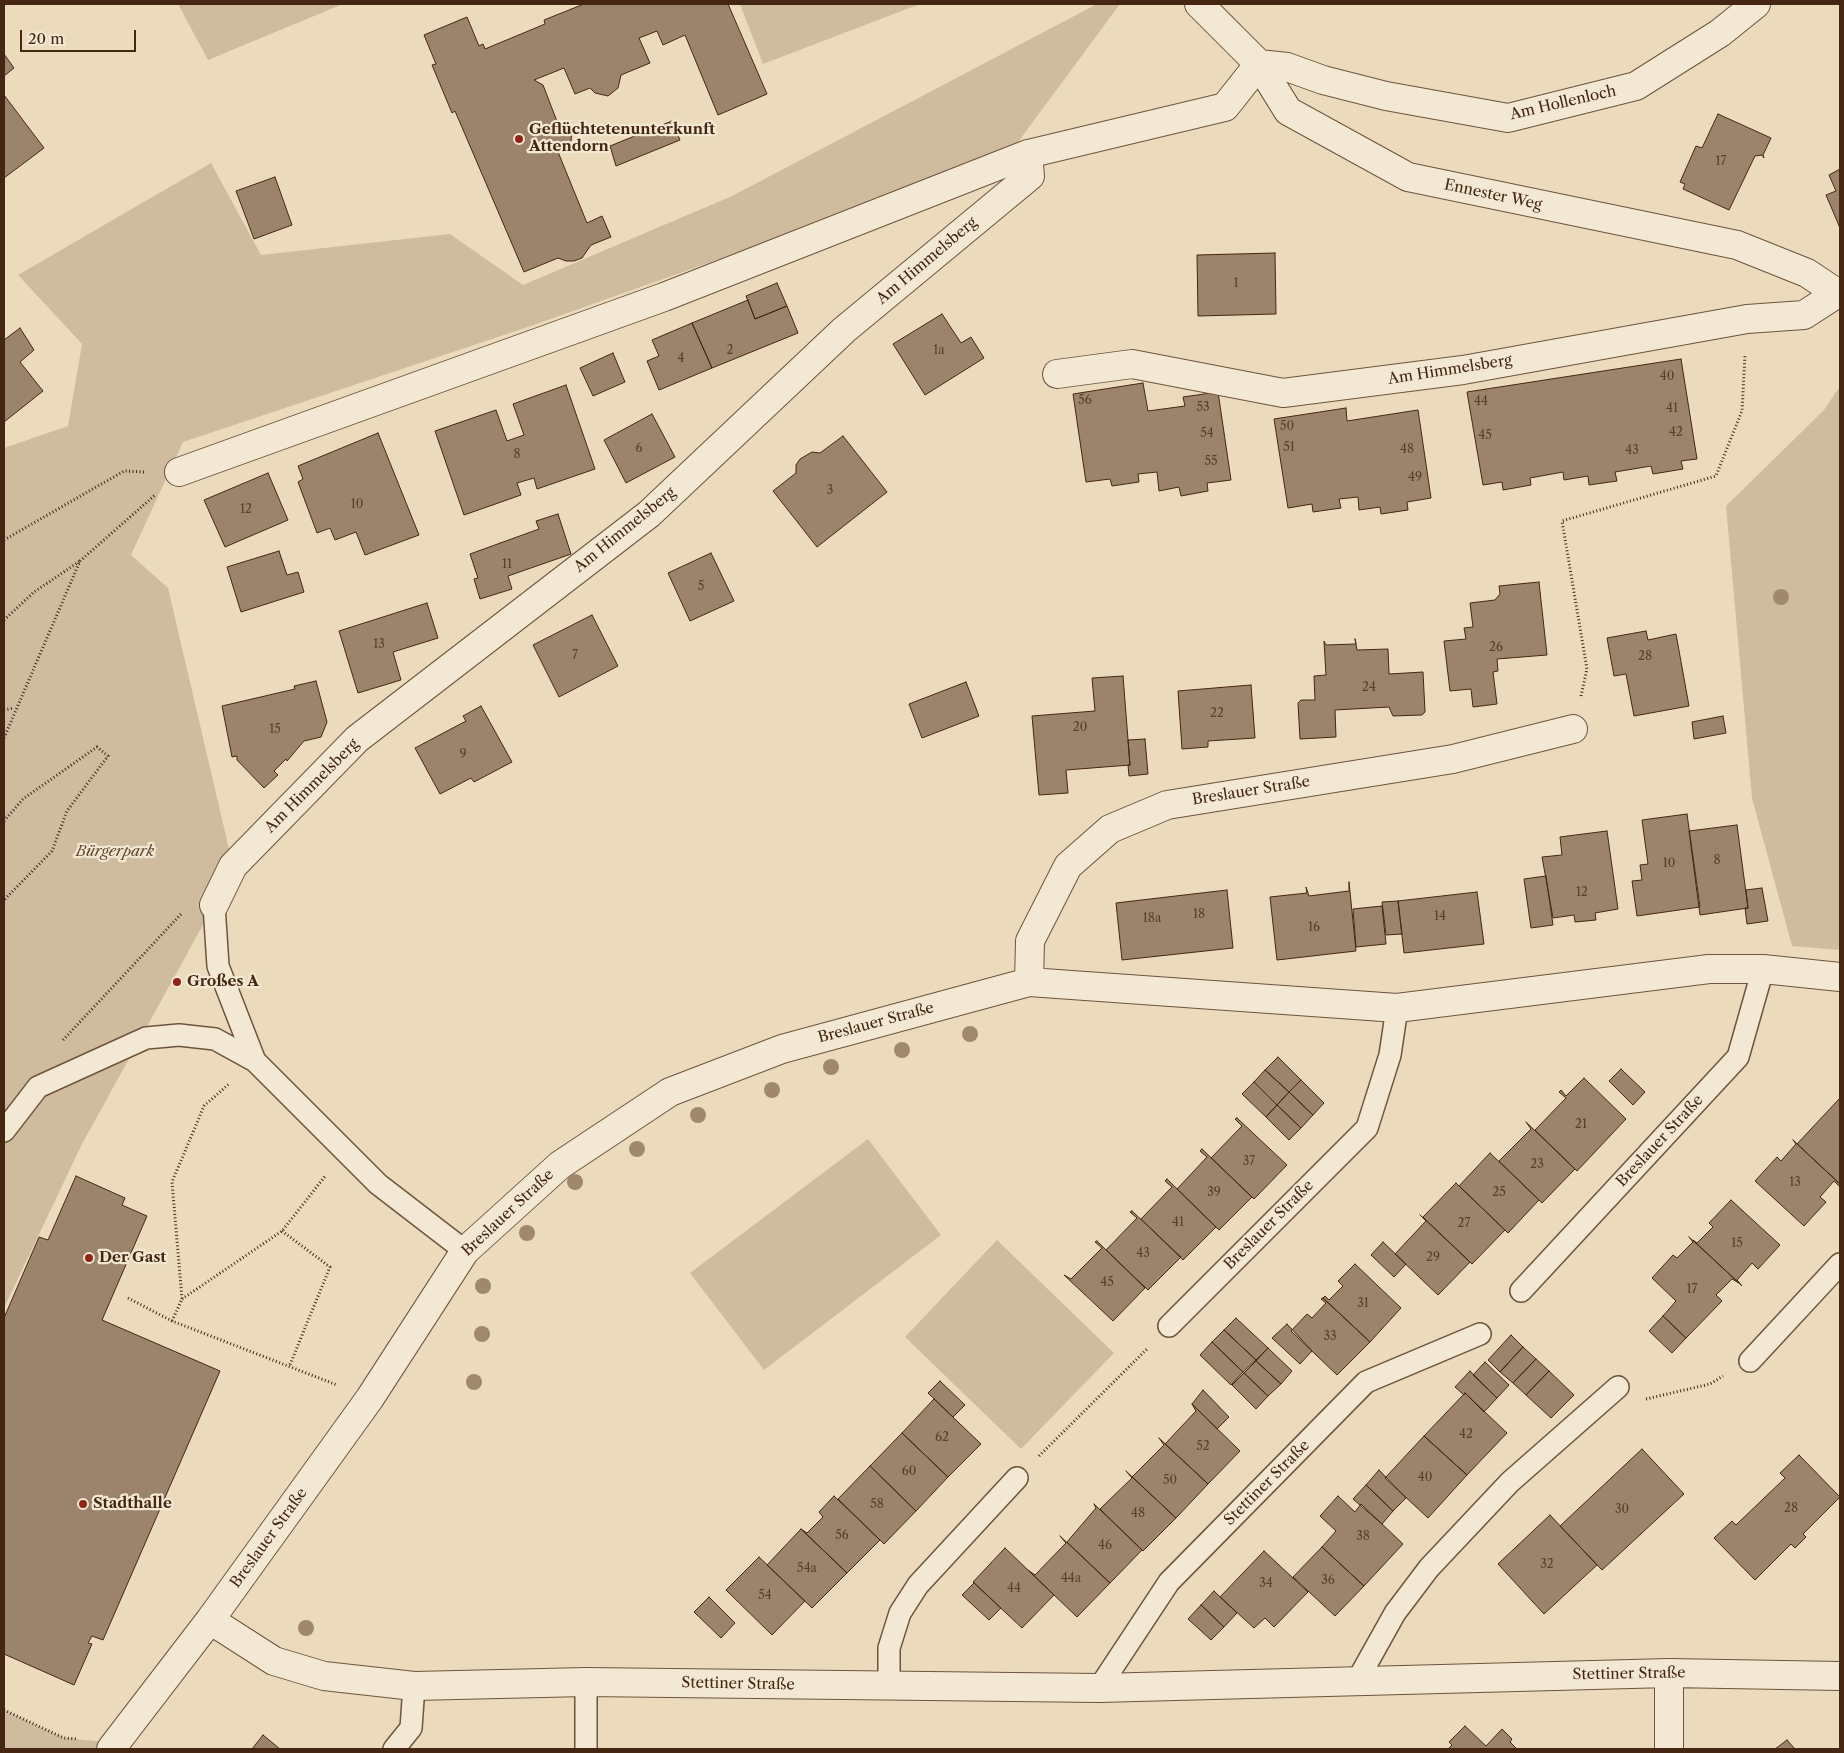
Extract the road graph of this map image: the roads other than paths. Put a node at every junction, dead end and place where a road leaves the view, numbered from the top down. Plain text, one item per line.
1 (1199, 4) edge
2 (1756, 4) edge
3 (1259, 64) junction
4 (1028, 154) junction
5 (1839, 294) edge
6 (1057, 374) dead end
7 (179, 472) road end
8 (1573, 729) road end
9 (214, 906) joint
10 (1763, 969) junction
11 (1840, 977) edge
12 (1029, 982) junction
13 (1397, 1008) junction
14 (255, 1061) junction
15 (4, 1131) edge
16 (465, 1251) junction
17 (1840, 1264) edge
18 (1521, 1291) dead end
19 (1169, 1326) road end
20 (1480, 1334) dead end
21 (1750, 1361) road end
22 (1618, 1387) road end
23 (1017, 1478) road end
24 (210, 1620) junction
25 (1668, 1673) junction
26 (1840, 1676) edge
27 (1357, 1681) junction
28 (586, 1682) junction
29 (889, 1685) junction
30 (414, 1686) junction
31 (1099, 1688) junction
32 (115, 1746) edge
33 (394, 1749) edge
34 (586, 1749) edge
35 (1669, 1749) edge

1 - 3 street, Ennester Weg
2 - 3 street, Am Hollenloch
3 - 4 street
3 - 5 street, Ennester Weg
4 - 7 street
4 - 9 street, Am Himmelsberg
5 - 6 street, Am Himmelsberg
8 - 12 street, Breslauer Straße
9 - 14 lane
10 - 11 street, Breslauer Straße
10 - 13 street, Breslauer Straße
10 - 18 lane, Breslauer Straße
12 - 13 street, Breslauer Straße
12 - 16 street, Breslauer Straße
13 - 19 lane, Breslauer Straße
14 - 15 lane
14 - 16 lane
16 - 24 street, Breslauer Straße
17 - 21 lane
20 - 31 lane, Stettiner Straße
22 - 27 lane
23 - 29 lane
24 - 30 street, Stettiner Straße
24 - 32 street, Breslauer Straße
25 - 26 street, Stettiner Straße
25 - 27 street, Stettiner Straße
25 - 35 street
27 - 31 street, Stettiner Straße
28 - 29 street, Stettiner Straße
28 - 30 street, Stettiner Straße
28 - 34 lane
29 - 31 street, Stettiner Straße
30 - 33 lane

